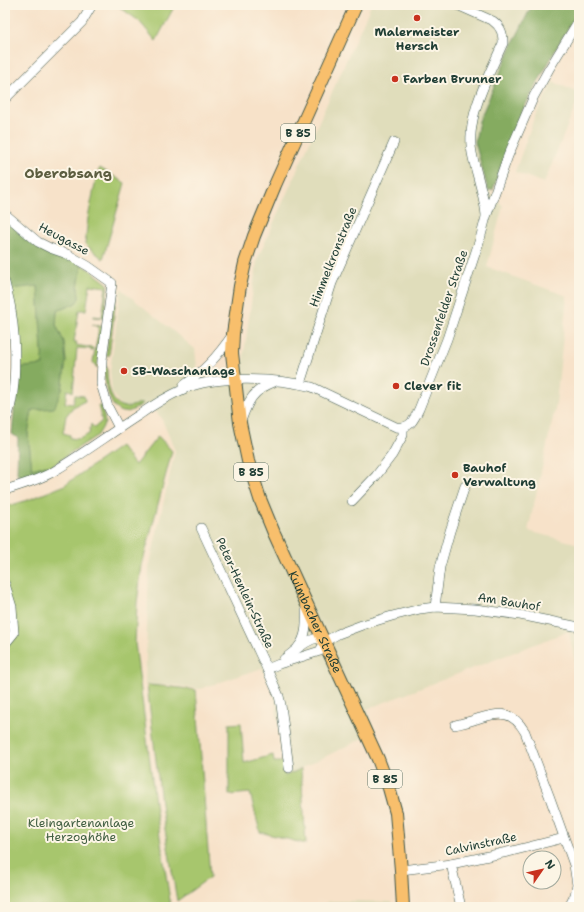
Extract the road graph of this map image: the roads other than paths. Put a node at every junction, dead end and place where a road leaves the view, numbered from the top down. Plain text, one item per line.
1 (92, 5) edge
2 (356, 5) edge
3 (457, 5) edge
4 (579, 20) edge
5 (5, 99) edge
6 (394, 142) dead end
7 (5, 214) edge
8 (486, 217) junction
9 (5, 283) edge
10 (233, 334) junction
11 (235, 380) junction
12 (277, 381) junction
13 (300, 384) junction
14 (172, 394) junction
15 (5, 422) edge
16 (240, 423) junction
17 (403, 427) junction
18 (119, 428) junction
19 (465, 486) dead end
20 (5, 490) edge
21 (352, 501) dead end
22 (201, 528) dead end
23 (5, 584) edge
24 (306, 604) junction
25 (435, 607) junction
26 (579, 627) edge
27 (324, 642) junction
28 (5, 644) edge
29 (297, 648) junction
30 (279, 664) junction
31 (267, 669) junction
32 (455, 725) dead end
33 (289, 768) dead end
34 (564, 838) junction
35 (451, 864) junction
36 (401, 870) junction
37 (403, 907) edge
38 (461, 907) edge
39 (569, 907) edge

1 - 5 street
2 - 10 main road, B 85
3 - 8 street, Drossenfelder Straße
4 - 8 street, Drossenfelder Straße
6 - 13 street, Himmelkronstraße
7 - 18 street, Heugasse
8 - 17 street, Drossenfelder Straße
9 - 15 street
10 - 11 main road, Kulmbacher Straße / B 85
10 - 14 street
11 - 12 street
11 - 14 street
11 - 16 main road, Kulmbacher Straße / B 85
12 - 13 street
12 - 16 street
13 - 17 street
14 - 18 street
16 - 24 main road, Kulmbacher Straße / B 85
17 - 21 street, Drossenfelder Straße
18 - 20 street
19 - 25 street
22 - 31 street, Peter-Henlein-Straße
23 - 28 street
24 - 27 main road, Kulmbacher Straße / B 85
24 - 29 street, Peter-Henlein-Straße
25 - 26 street, Am Bauhof
25 - 27 street, Am Bauhof
27 - 29 street, Peter-Henlein-Straße
27 - 30 street, Peter-Henlein-Straße
27 - 36 main road, Kulmbacher Straße / B 85
29 - 30 street, Peter-Henlein-Straße
30 - 31 street, Peter-Henlein-Straße
31 - 33 street, Peter-Henlein-Straße
32 - 34 street
34 - 35 street, Calvinstraße
34 - 39 street
35 - 36 street, Calvinstraße
35 - 38 street
36 - 37 main road, Kulmbacher Straße / B 85

